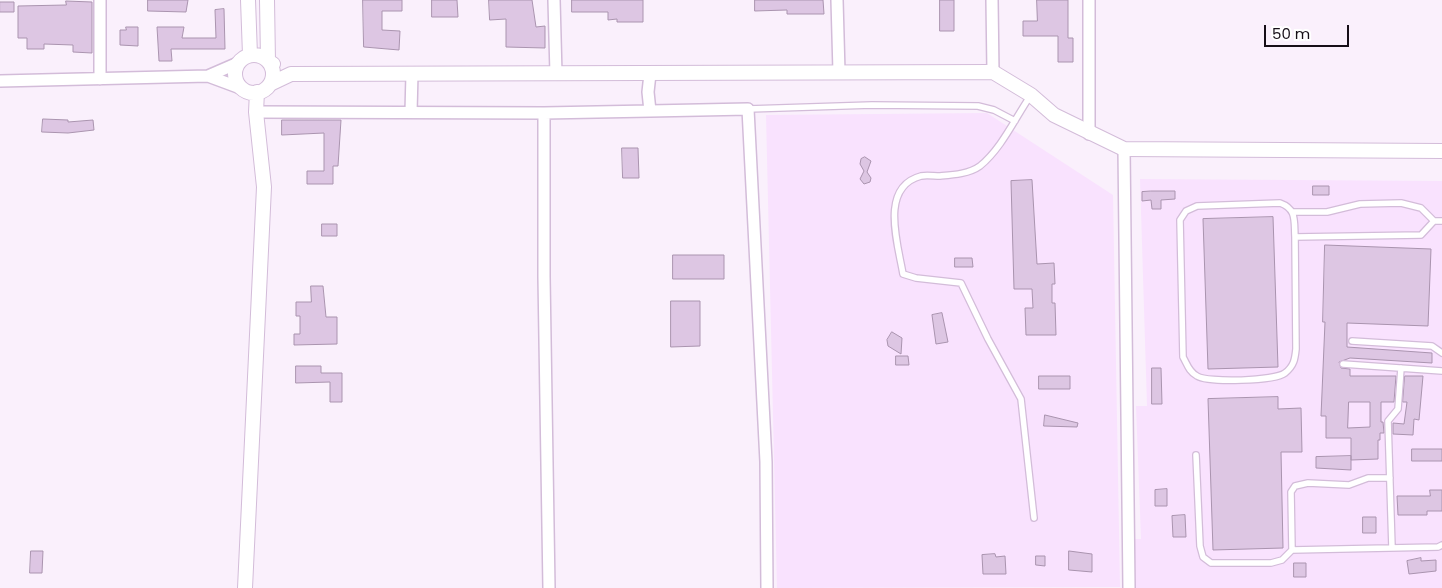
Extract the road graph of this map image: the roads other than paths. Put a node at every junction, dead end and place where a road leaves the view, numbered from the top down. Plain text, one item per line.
1 (100, 0) edge
2 (248, 0) edge
3 (267, 0) edge
4 (554, 0) edge
5 (837, 0) edge
6 (992, 0) edge
7 (1089, 0) edge
8 (250, 55) junction
9 (268, 61) junction
10 (238, 63) junction
11 (839, 72) junction
12 (993, 72) junction
13 (291, 74) junction
14 (412, 74) junction
15 (556, 74) junction
16 (650, 74) junction
17 (208, 76) junction
18 (100, 79) junction
19 (0, 81) edge
20 (270, 84) junction
21 (243, 89) junction
22 (257, 92) junction
23 (1028, 99) junction
24 (411, 108) junction
25 (650, 109) junction
26 (748, 109) junction
27 (256, 112) junction
28 (544, 113) junction
29 (1015, 121) junction
30 (1089, 134) junction
31 (1124, 149) junction
32 (1442, 150) edge
33 (1293, 212) junction
34 (1434, 221) junction
35 (1442, 221) edge
36 (1295, 237) junction
37 (1352, 341) dead end
38 (1442, 353) edge
39 (1343, 364) dead end
40 (1401, 368) junction
41 (1442, 371) edge
42 (1196, 455) dead end
43 (1390, 478) junction
44 (1034, 518) dead end
45 (1442, 545) edge
46 (1392, 548) junction
47 (1292, 550) junction
48 (245, 588) edge
49 (549, 588) edge
50 (767, 588) edge
51 (1129, 588) edge

1 - 18 street
2 - 8 street
3 - 9 street
4 - 15 street
5 - 11 street
6 - 12 street
7 - 30 street
8 - 9 street
8 - 10 street
9 - 13 street
9 - 20 street
10 - 17 street
10 - 21 street
11 - 12 street
11 - 16 street
12 - 23 street
13 - 14 street
13 - 20 street
14 - 15 street
14 - 24 street
15 - 16 street
16 - 25 street
17 - 18 street
17 - 21 street
18 - 19 street
20 - 22 street
21 - 22 street
22 - 27 street
23 - 29 lane
23 - 30 street
24 - 27 street
24 - 28 street
25 - 26 street
25 - 28 street
26 - 29 lane
26 - 50 street
27 - 48 street
28 - 49 street
29 - 44 lane
30 - 31 street
31 - 32 street
31 - 51 street
33 - 34 lane
33 - 36 lane
33 - 36 lane
34 - 35 lane
34 - 36 lane
37 - 38 lane
39 - 40 lane
40 - 41 lane
40 - 43 lane
42 - 47 lane
43 - 46 lane
43 - 47 lane
45 - 46 lane
46 - 47 lane

